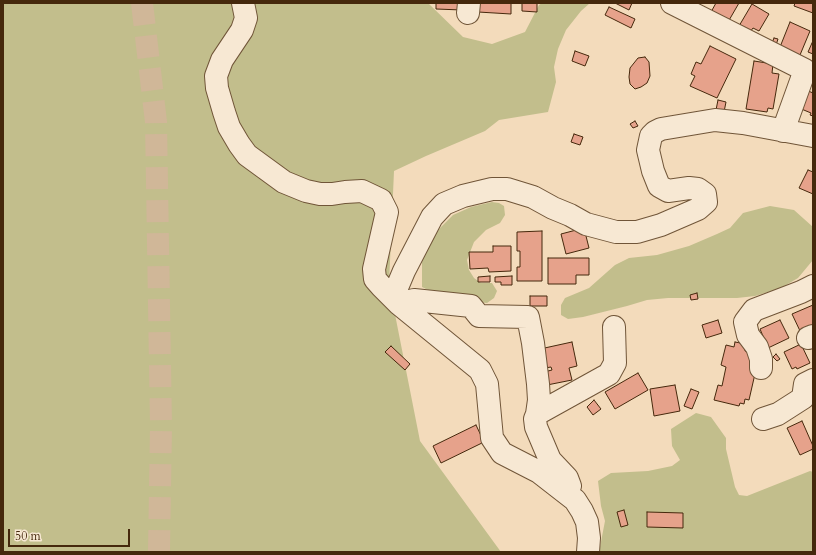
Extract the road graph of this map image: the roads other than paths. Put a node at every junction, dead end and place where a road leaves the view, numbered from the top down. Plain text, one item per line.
1 (243, 3) edge
2 (672, 3) edge
3 (783, 131) junction
4 (813, 136) edge
5 (813, 286) edge
6 (396, 301) junction
7 (614, 327) dead end
8 (761, 368) dead end
9 (813, 380) edge
10 (537, 414) junction
11 (763, 419) dead end
12 (575, 500) junction
13 (588, 552) edge

1 - 6 street
2 - 3 street
3 - 4 street
3 - 6 street
5 - 8 street
6 - 10 street
6 - 12 street
7 - 10 street
9 - 11 street
10 - 12 street
12 - 13 street

